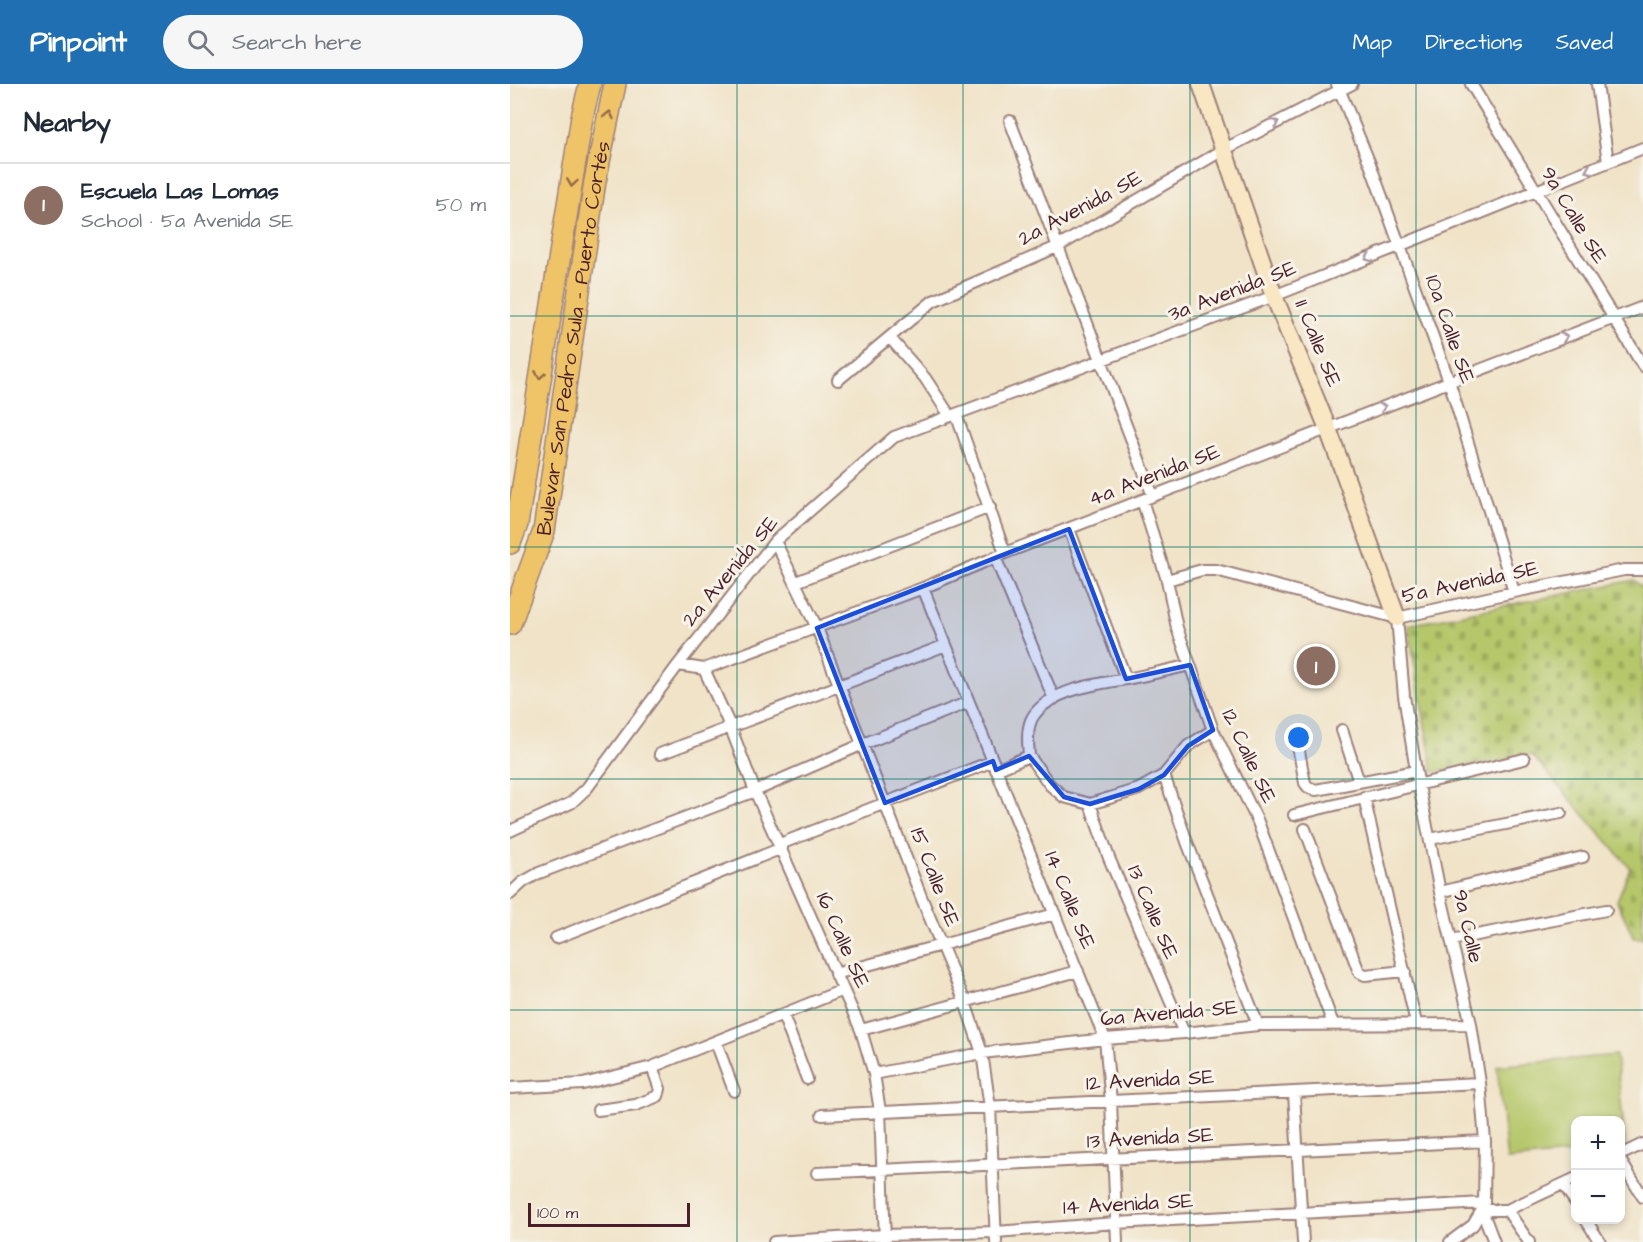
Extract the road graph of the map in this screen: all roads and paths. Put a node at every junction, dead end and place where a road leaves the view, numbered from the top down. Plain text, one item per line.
1 (590, 84) edge
2 (615, 84) edge
3 (1201, 84) edge
4 (1352, 84) edge
5 (1471, 84) edge
6 (1597, 84) edge
7 (1338, 87) edge
8 (1010, 121) dead end
9 (1643, 148) edge
10 (1223, 150) junction
11 (1608, 162) junction
12 (1537, 190) junction
13 (1059, 246) junction
14 (1400, 246) junction
15 (1274, 296) junction
16 (1643, 307) edge
17 (1613, 317) junction
18 (890, 338) junction
19 (1101, 361) junction
20 (1643, 366) edge
21 (838, 380) dead end
22 (1449, 381) junction
23 (953, 415) junction
24 (1328, 429) junction
25 (843, 480) joint
26 (1148, 498) junction
27 (990, 507) junction
28 (1069, 529) junction
29 (775, 541) junction
30 (510, 543) edge
31 (1000, 555) junction
32 (1643, 570) edge
33 (1167, 580) junction
34 (796, 582) junction
35 (923, 588) junction
36 (1514, 592) junction
37 (1397, 618) junction
38 (510, 624) edge
39 (817, 628) junction
40 (946, 645) junction
41 (678, 665) junction
42 (1190, 665) junction
43 (704, 669) junction
44 (1126, 679) junction
45 (840, 687) junction
46 (1054, 699) junction
47 (969, 702) junction
48 (729, 726) junction
49 (1213, 730) junction
50 (1342, 730) dead end
51 (1296, 736) dead end
52 (862, 744) junction
53 (660, 754) dead end
54 (1029, 756) junction
55 (1524, 759) dead end
56 (995, 766) junction
57 (1416, 771) junction
58 (1164, 776) junction
59 (1359, 782) junction
60 (1420, 785) junction
61 (755, 790) junction
62 (1364, 797) junction
63 (885, 803) junction
64 (1090, 804) junction
65 (1561, 813) dead end
66 (1294, 814) dead end
67 (1305, 829) dead end
68 (510, 831) edge
69 (1430, 839) junction
70 (781, 846) junction
71 (1583, 857) dead end
72 (1440, 892) junction
73 (510, 894) edge
74 (1606, 910) dead end
75 (1055, 914) junction
76 (556, 938) dead end
77 (1451, 940) junction
78 (941, 946) junction
79 (1078, 971) junction
80 (1405, 971) junction
81 (835, 974) junction
82 (843, 990) junction
83 (965, 1002) junction
84 (783, 1015) junction
85 (1416, 1023) junction
86 (1333, 1024) junction
87 (1471, 1024) junction
88 (1258, 1025) junction
89 (861, 1030) junction
90 (1184, 1034) junction
91 (1105, 1039) junction
92 (716, 1042) junction
93 (982, 1053) junction
94 (652, 1067) junction
95 (874, 1074) junction
96 (807, 1078) dead end
97 (1480, 1083) junction
98 (510, 1088) edge
99 (734, 1091) dead end
100 (1294, 1093) junction
101 (1111, 1102) junction
102 (990, 1107) junction
103 (598, 1110) dead end
104 (880, 1111) junction
105 (822, 1115) dead end
106 (1485, 1141) junction
107 (1643, 1143) edge
108 (1298, 1150) junction
109 (1625, 1152) edge
110 (1113, 1160) junction
111 (992, 1166) junction
112 (1625, 1168) edge
113 (882, 1171) junction
114 (817, 1173) dead end
115 (1571, 1180) edge
116 (1563, 1184) junction
117 (1571, 1197) edge
118 (1643, 1197) edge
119 (1483, 1207) junction
120 (1507, 1210) junction
121 (1302, 1214) junction
122 (1116, 1223) junction
123 (1589, 1224) edge
124 (996, 1237) edge
125 (885, 1239) edge
126 (774, 1242) edge
127 (1117, 1242) edge
128 (1303, 1242) edge
129 (1450, 1242) edge
130 (1494, 1242) edge
131 (1529, 1242) edge
132 (1600, 1242) edge

1 -> 30 highway, Bulevar San Pedro Sula - Puerto Cortés
38 -> 2 highway, Bulevar San Pedro Sula - Puerto Cortés
3 - 10 street, 11 Calle SE
4 - 7 street, 2a Avenida SE
5 - 12 street, 9a Calle SE
6 - 11 street
10 -> 7 street, 2a Avenida SE
7 - 14 street, 10a Calle SE
8 - 13 street, 12 Calle SE
9 - 11 street, 3a Avenida SE
10 - 13 street, 2a Avenida SE
10 - 15 street, 11 Calle SE
11 -> 12 street, 3a Avenida SE
12 - 14 street, 3a Avenida SE
12 - 17 street, 9a Calle SE
13 - 18 street, 2a Avenida SE
13 - 19 street, 12 Calle SE
14 -> 15 street, 3a Avenida SE
14 - 22 street, 10a Calle SE
15 - 19 street, 3a Avenida SE
15 - 24 street, 11 Calle SE
16 - 17 street, 4a Avenida SE
17 - 20 street, 9a Calle SE
22 -> 17 street, 4a Avenida SE
18 - 21 street, 2a Avenida SE
18 - 23 street
19 - 23 street, 3a Avenida SE
19 - 26 street, 12 Calle SE
24 -> 22 street, 4a Avenida SE
22 - 36 street, 10a Calle SE
23 - 25 street, 3a Avenida SE
23 - 27 street
24 - 26 street, 4a Avenida SE
24 - 37 street, 11 Calle SE
25 - 29 street, 2a Avenida SE
26 - 28 street, 4a Avenida SE
26 - 33 street, 12 Calle SE
27 - 31 street
27 - 34 street
28 - 31 street, 4a Avenida SE
28 - 44 street
29 - 34 street, 15 Calle SE
29 - 41 street, 2a Avenida SE
31 - 35 street, 4a Avenida SE
31 - 46 street
32 - 36 street, 5a Avenida SE
33 - 37 street, 5a Avenida SE
33 - 42 street, 12 Calle SE
34 - 39 street, 15 Calle SE
35 - 39 street, 4a Avenida SE
35 - 40 street, 14 Calle SE
36 - 37 street, 5a Avenida SE
37 - 57 street, 9a Calle
39 - 43 street, 4a Avenida SE
39 - 45 street, 15 Calle SE
40 - 45 street
40 - 47 street, 14 Calle SE
41 - 43 street, 4a Avenida SE
41 - 68 street, 2a Avenida SE
42 - 44 street
42 - 49 street, 12 Calle SE
43 - 48 street, 16 Calle SE
44 - 46 street
45 - 48 street
45 - 52 street, 15 Calle SE
46 - 54 street
47 - 52 street
47 - 56 street, 14 Calle SE
48 - 53 street
48 - 61 street, 16 Calle SE
49 - 58 street
49 - 86 street, 12 Calle SE
50 - 59 street
51 - 59 street
52 - 61 street
52 - 63 street, 15 Calle SE
54 - 56 street
54 - 64 street
55 - 60 street
56 - 63 street
56 - 75 street, 14 Calle SE
57 - 59 street
57 - 60 street, 9a Calle
58 - 64 street
58 - 88 street
60 - 62 street
60 - 69 street, 9a Calle
61 - 70 street, 16 Calle SE
61 - 73 street
62 - 66 street
62 - 80 street
63 - 70 street
63 - 78 street, 15 Calle SE
64 - 90 street, 13 Calle SE
65 - 69 street
67 - 80 street
69 - 72 street, 9a Calle
70 - 76 street
70 - 81 street, 16 Calle SE
71 - 72 street
72 - 77 street, 9a Calle
74 - 77 street
75 - 78 street
75 - 79 street, 14 Calle SE
77 - 87 street, 9a Calle
78 - 81 street
78 - 83 street, 15 Calle SE
79 - 83 street
79 - 91 street, 14 Calle SE
80 - 85 street
81 - 82 street, 16 Calle SE
82 - 84 street
82 - 89 street, 16 Calle SE
83 - 89 street
83 - 93 street, 15 Calle SE
84 - 92 street
84 - 96 street
85 - 86 street, 6a Avenida SE
85 - 87 street, 6a Avenida SE
86 - 88 street, 6a Avenida SE
87 - 97 street, 9a Calle
88 - 90 street, 6a Avenida SE
89 - 95 street, 16 Calle SE
90 - 91 street, 6a Avenida SE
91 - 93 street, 6a Avenida SE
91 - 101 street, 14 Calle SE
92 - 94 street
92 - 99 street
93 - 95 street, 6a Avenida SE
93 - 102 street, 15 Calle SE
94 - 98 street
94 - 103 street
95 - 104 street, 16 Calle SE
97 - 100 street, 12 Avenida SE
97 - 106 street, 9a Calle
100 - 101 street, 12 Avenida SE
100 - 108 street
101 - 102 street, 12 Avenida SE
101 - 110 street, 14 Calle SE
102 - 104 street, 12 Avenida SE
102 - 111 street, 15 Calle SE
104 - 105 street, 12 Avenida SE
104 - 113 street, 16 Calle SE
106 - 108 street, 13 Avenida SE
106 - 119 street, 9a Calle
107 - 109 street
108 - 110 street, 13 Avenida SE
108 - 121 street
110 - 111 street, 13 Avenida SE
110 - 122 street, 14 Calle SE
111 - 113 street, 13 Avenida SE
111 - 124 street, 15 Calle SE
112 - 118 street
113 - 114 street, 13 Avenida SE
113 - 125 street, 16 Calle SE
115 - 116 street
116 - 117 street
116 - 120 street
119 - 120 street, 14 Avenida SE
119 - 121 street, 14 Avenida SE
119 - 129 street
119 - 130 street, 9a Calle
120 - 131 street
121 - 122 street, 14 Avenida SE
121 - 128 street
122 - 124 street, 14 Avenida SE
122 - 127 street, 14 Calle SE
123 - 132 street
124 - 125 street, 14 Avenida SE
125 - 126 street, 14 Avenida SE

